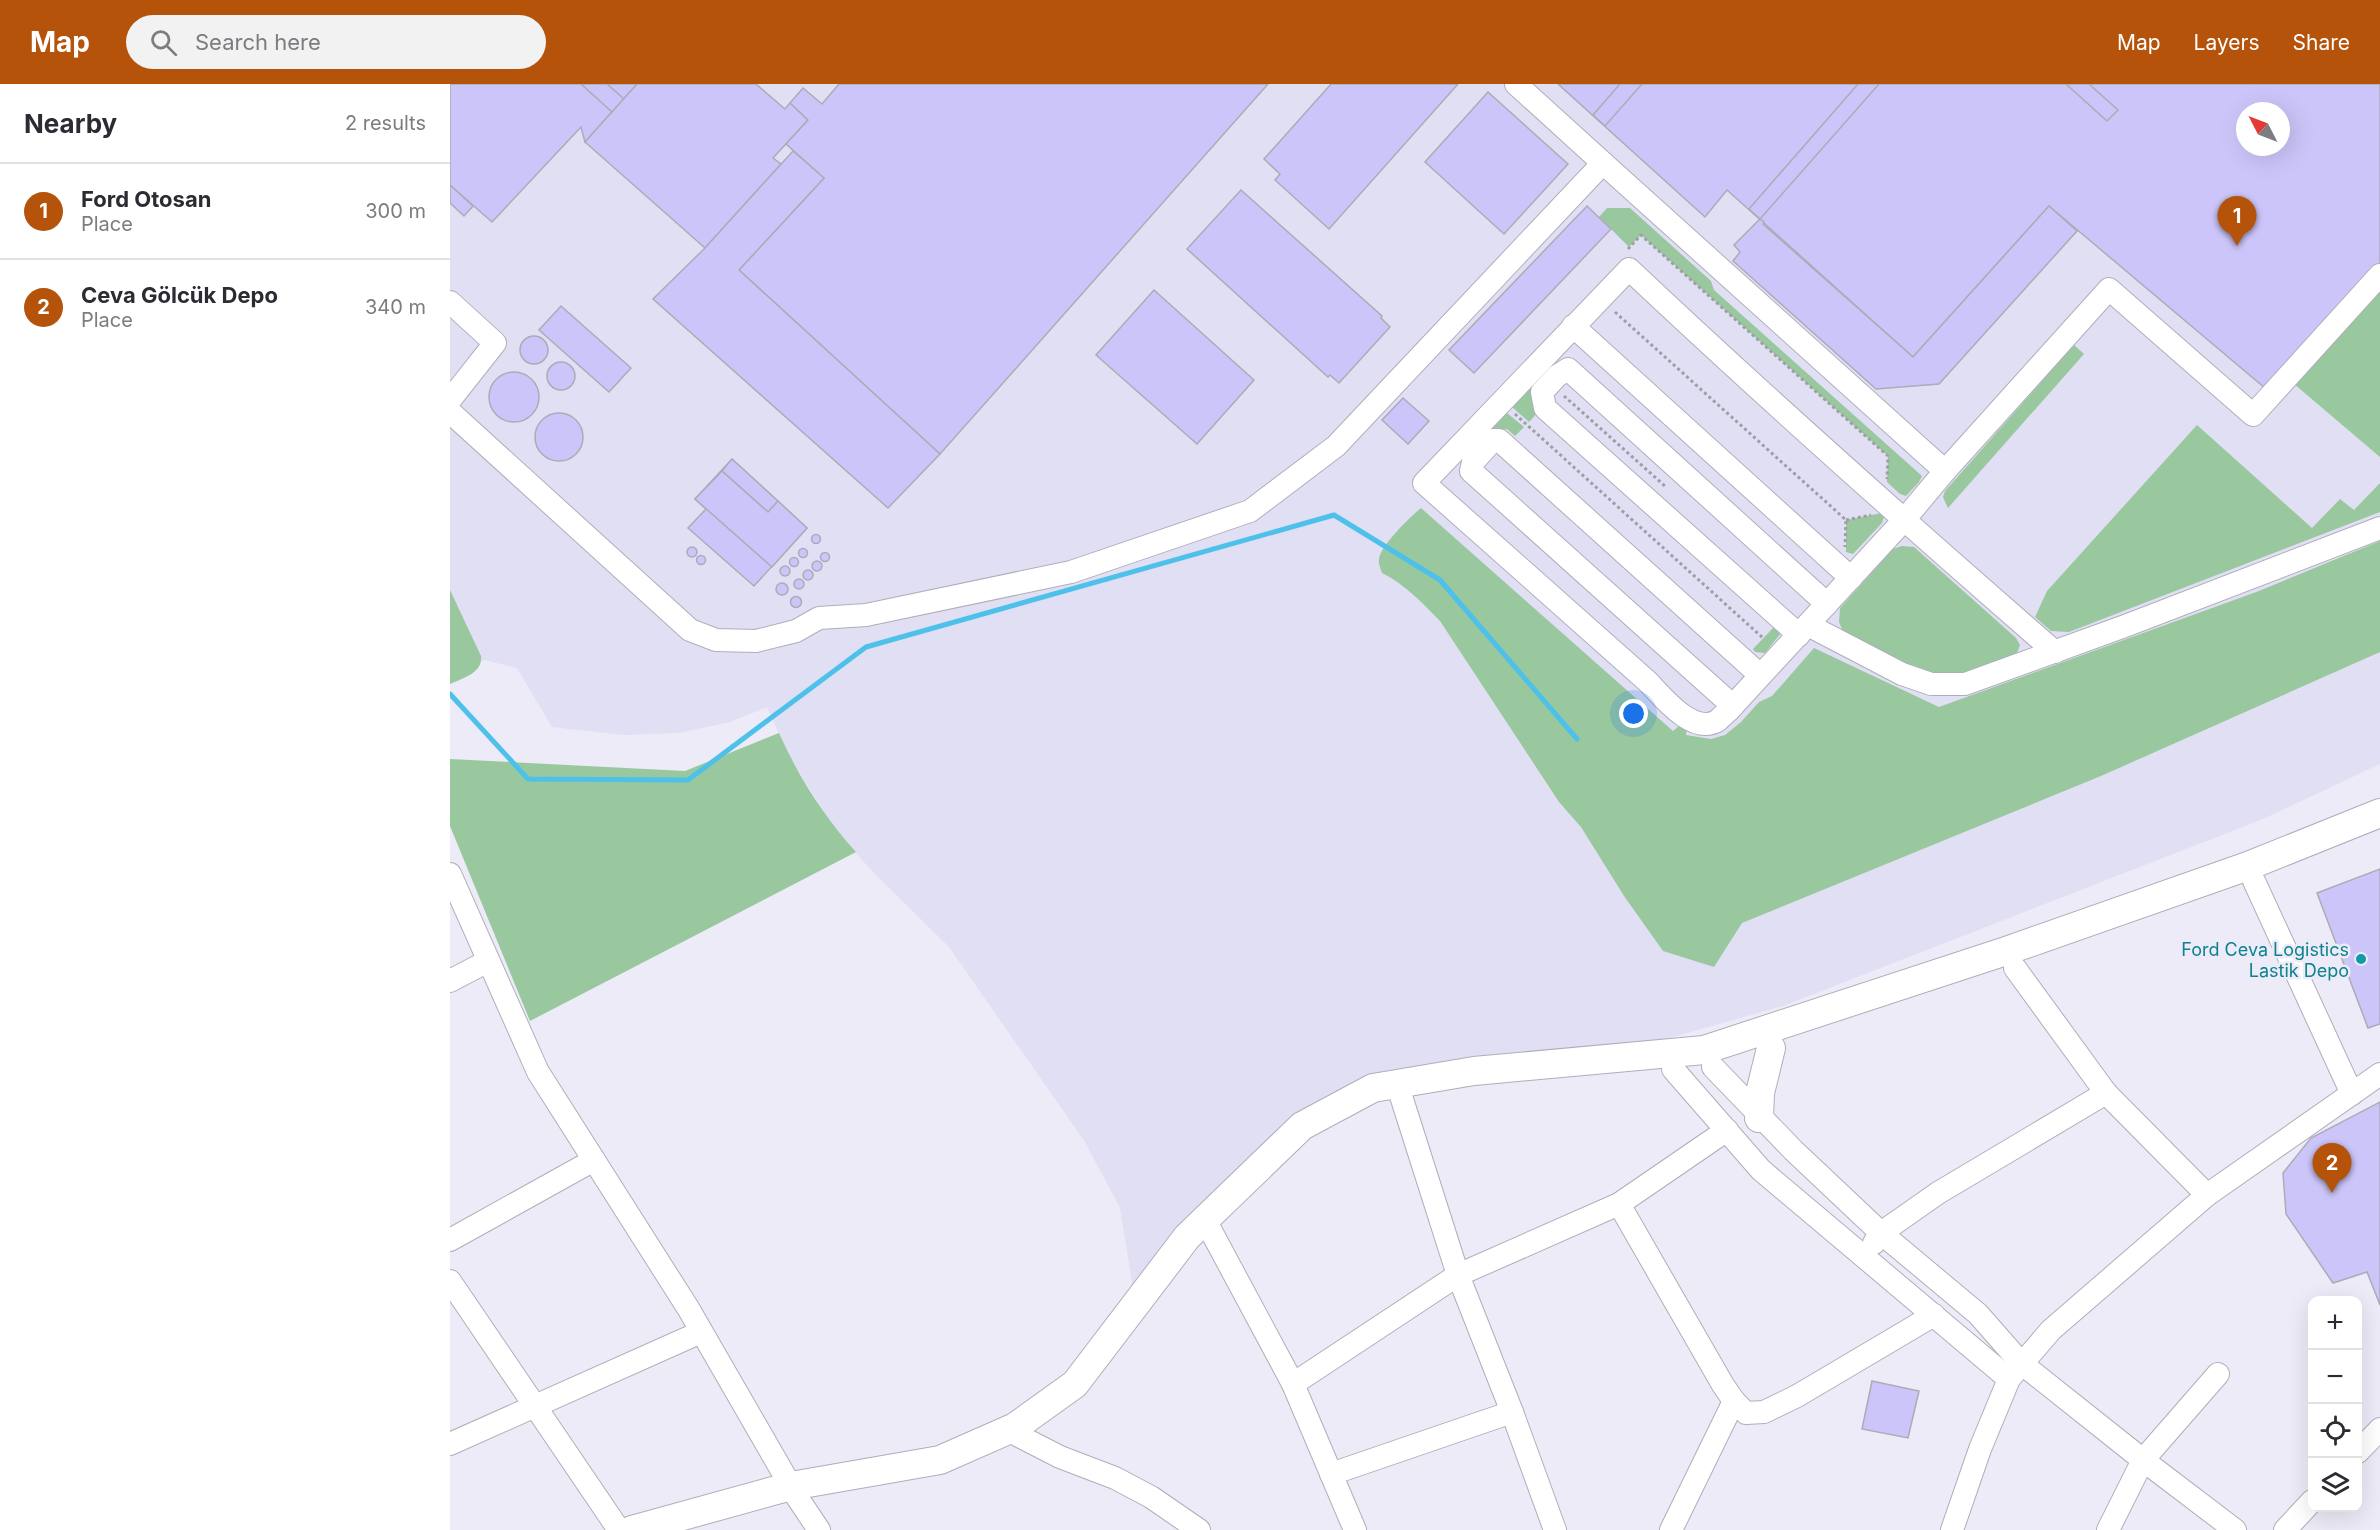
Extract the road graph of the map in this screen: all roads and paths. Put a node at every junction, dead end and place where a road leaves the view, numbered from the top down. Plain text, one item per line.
1 (1516, 84) edge
2 (1604, 163) junction
3 (2380, 275) edge
4 (1600, 298) junction
5 (450, 302) edge
6 (1574, 326) junction
7 (450, 400) edge
8 (1509, 409) dead end
9 (450, 412) edge
10 (1478, 441) junction
11 (1452, 453) junction
12 (1471, 471) junction
13 (1945, 471) junction
14 (1876, 514) dead end
15 (1846, 520) junction
16 (1904, 520) junction
17 (2380, 528) edge
18 (1843, 551) dead end
19 (1851, 578) junction
20 (1827, 604) junction
21 (1804, 630) junction
22 (1763, 638) dead end
23 (2055, 651) junction
24 (1760, 675) junction
25 (1733, 706) junction
26 (2380, 813) edge
27 (2380, 832) edge
28 (450, 874) edge
29 (2254, 881) junction
30 (488, 961) junction
31 (2015, 968) junction
32 (450, 981) edge
33 (1771, 1048) junction
34 (1713, 1067) junction
35 (1673, 1069) junction
36 (2380, 1074) edge
37 (2106, 1093) junction
38 (2352, 1094) junction
39 (1401, 1096) junction
40 (1759, 1118) junction
41 (1727, 1130) junction
42 (594, 1160) junction
43 (2207, 1195) junction
44 (1619, 1204) junction
45 (1211, 1231) junction
46 (1881, 1233) junction
47 (450, 1240) edge
48 (1864, 1256) junction
49 (1458, 1275) junction
50 (450, 1281) edge
51 (1934, 1315) junction
52 (701, 1332) junction
53 (2015, 1371) junction
54 (2218, 1374) dead end
55 (1293, 1384) junction
56 (1734, 1401) junction
57 (536, 1406) junction
58 (1512, 1412) junction
59 (2380, 1429) edge
60 (1019, 1436) junction
61 (450, 1444) edge
62 (2362, 1448) edge
63 (2143, 1460) junction
64 (1331, 1474) junction
65 (794, 1492) junction
66 (2308, 1506) edge
67 (619, 1530) edge
68 (632, 1530) edge
69 (684, 1530) edge
70 (819, 1530) edge
71 (1198, 1530) edge
72 (1355, 1530) edge
73 (1555, 1530) edge
74 (1671, 1530) edge
75 (1952, 1530) edge
76 (2108, 1530) edge
77 (2235, 1530) edge
78 (2285, 1530) edge

1 - 2 street
2 - 9 street
2 - 13 street
3 - 13 street
4 - 6 street
4 - 15 path
4 - 16 street
5 - 7 street
6 - 10 street
6 - 19 street
8 - 22 path
10 - 11 street
10 - 12 street
10 - 24 street
11 - 12 street
11 - 25 street
12 - 25 street
13 - 16 street
14 - 15 path
15 - 18 path
16 - 19 street
16 - 23 street
17 - 23 street
19 - 20 street
20 - 21 street
20 - 21 street
21 - 23 street
21 - 24 street
24 - 25 street
26 - 65 main road
27 - 29 main road
28 - 30 street
29 - 31 main road
29 - 38 street
30 - 32 street
30 - 42 street
31 - 33 main road
31 - 37 street
33 - 34 main road
33 - 40 main road
34 - 35 main road
34 - 40 street
35 - 39 main road
35 - 41 street
36 - 38 street
37 - 43 street
37 - 46 street
38 - 43 street
39 - 45 main road
39 - 49 street
40 - 46 street
41 - 44 street
41 - 48 street
42 - 47 street
42 - 52 street
43 - 53 street
44 - 49 street
44 - 56 street
45 - 55 street
45 - 60 main road
46 - 48 street
46 - 53 street
48 - 51 street
49 - 55 street
49 - 58 street
50 - 57 street
51 - 53 street
51 - 56 street
52 - 57 street
52 - 65 street
53 - 63 street
53 - 75 street
54 - 63 street
55 - 64 street
56 - 74 street
57 - 61 street
57 - 67 street
58 - 64 street
58 - 73 street
59 - 62 street
60 - 65 main road
60 - 71 street
63 - 76 street
63 - 77 street
64 - 72 street
65 - 68 main road
65 - 69 main road
65 - 70 street
66 - 78 street

